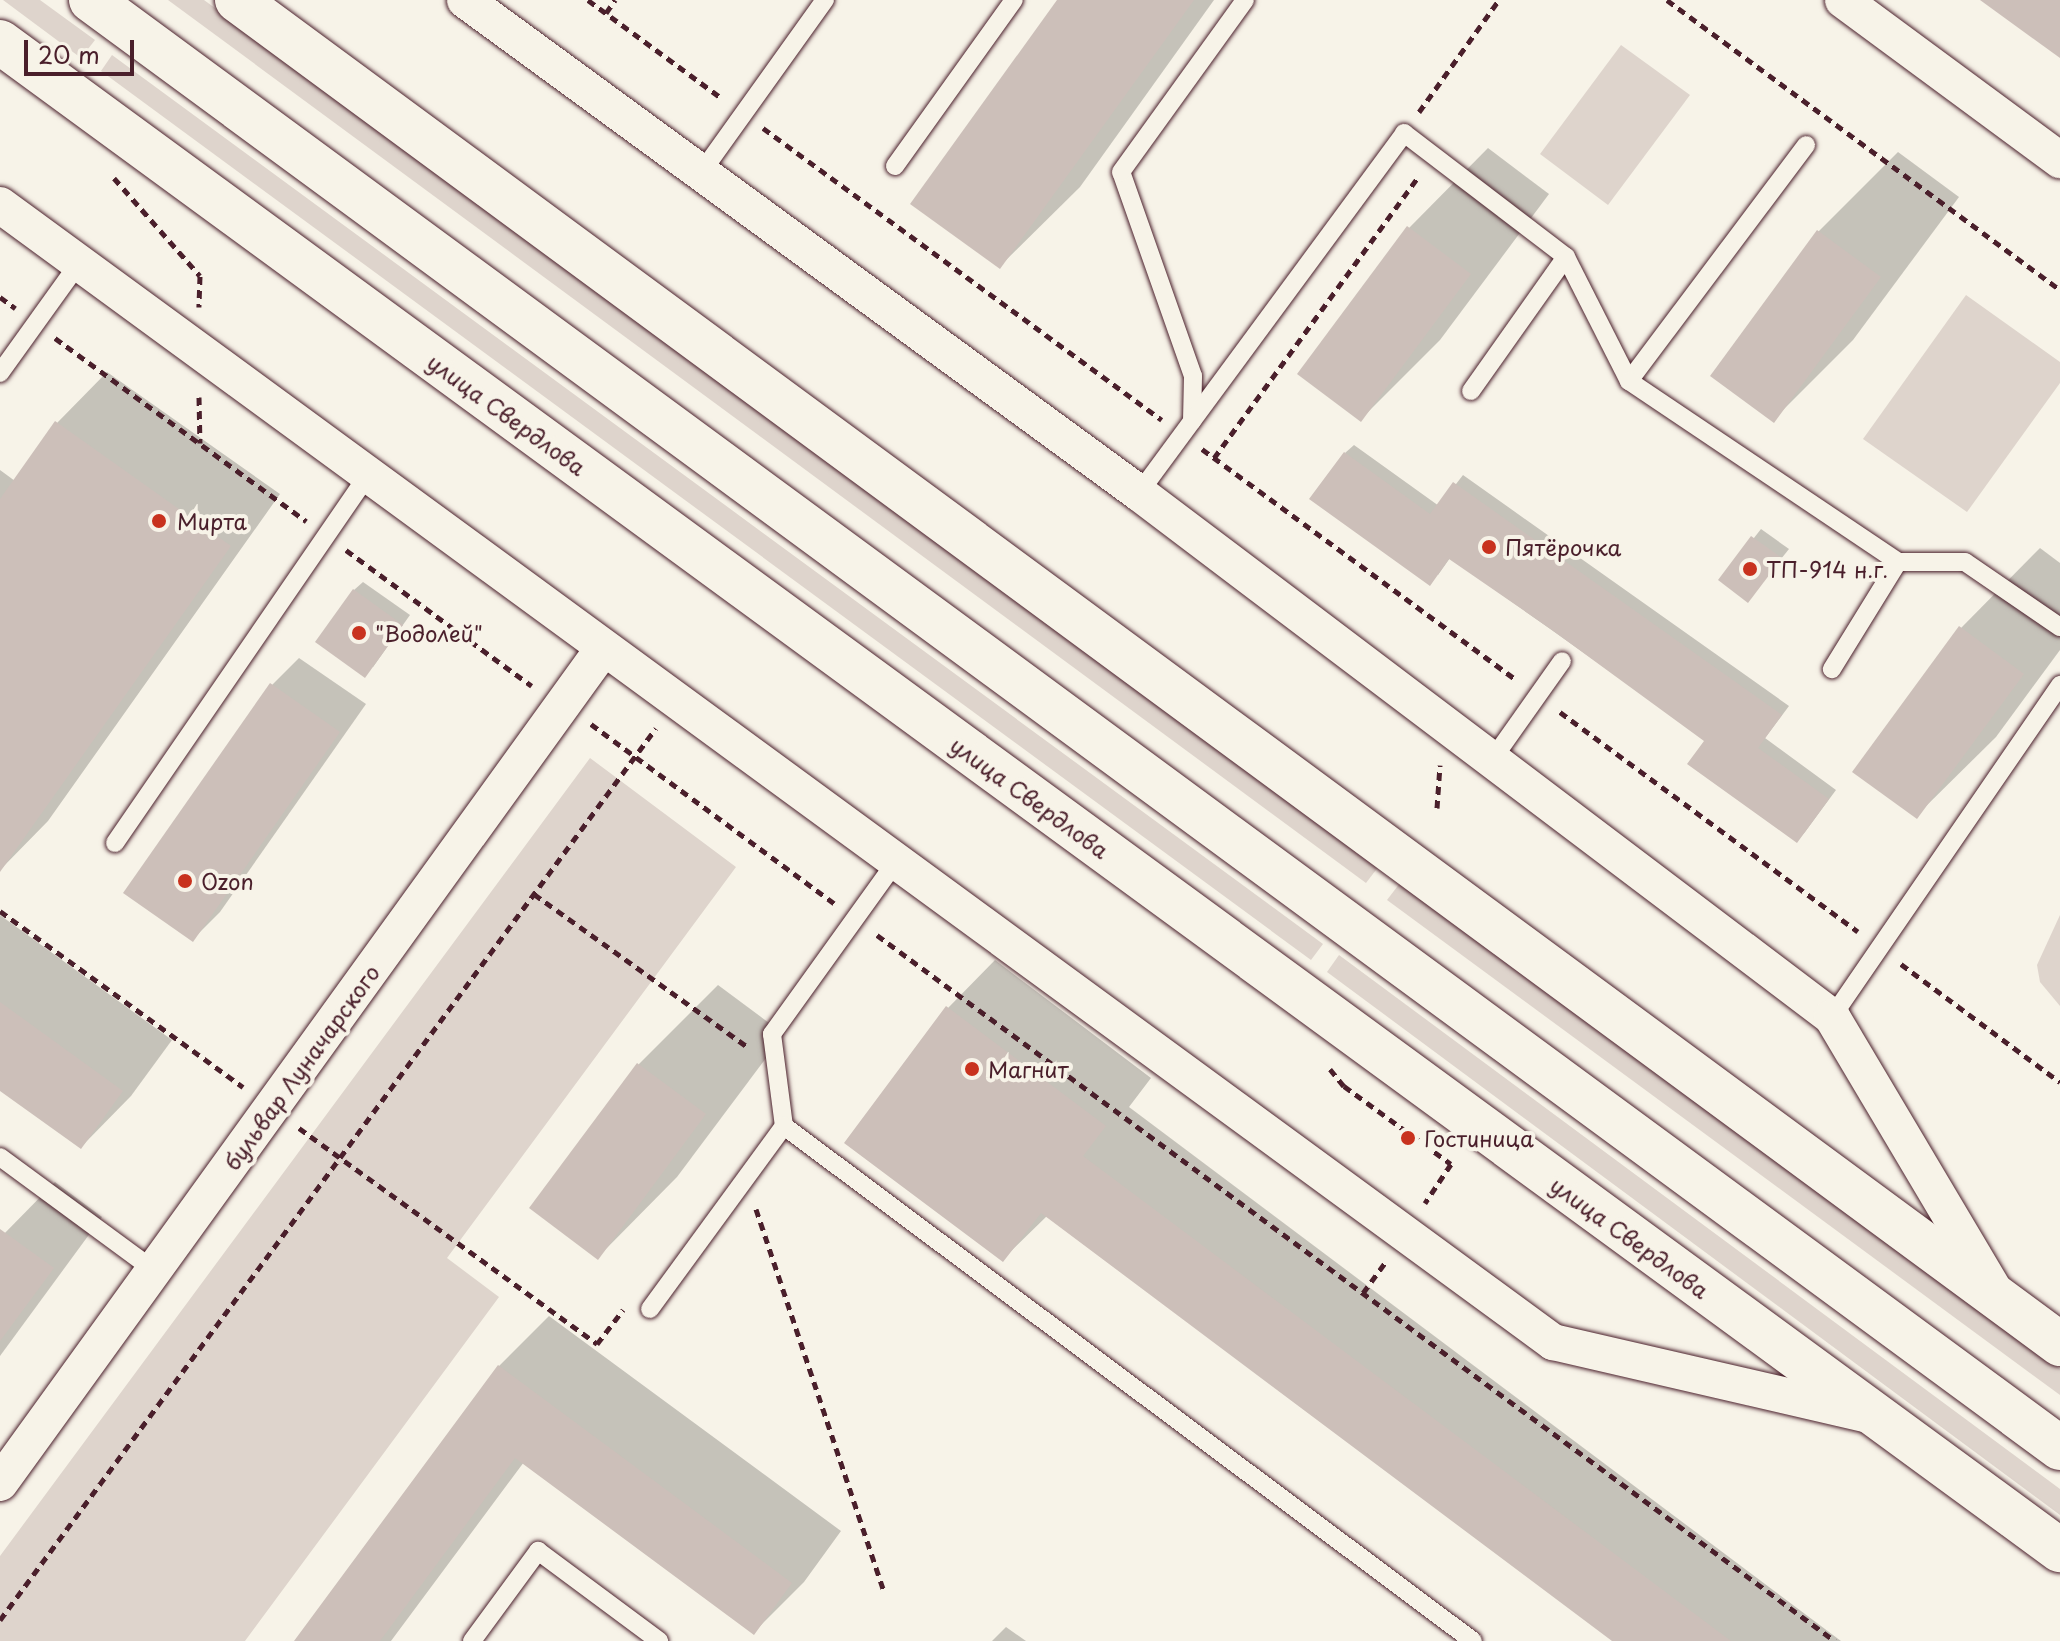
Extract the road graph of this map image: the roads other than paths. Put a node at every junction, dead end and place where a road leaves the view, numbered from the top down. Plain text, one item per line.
1 (91, 0) edge
2 (237, 0) edge
3 (465, 0) edge
4 (1014, 0) edge
5 (1245, 0) edge
6 (1843, 0) edge
7 (831, 2) edge
8 (0, 42) edge
9 (1806, 145) dead end
10 (2060, 160) edge
11 (895, 166) dead end
12 (701, 173) junction
13 (0, 205) edge
14 (1566, 257) junction
15 (79, 263) junction
16 (0, 373) edge
17 (1629, 381) junction
18 (1471, 391) dead end
19 (1187, 428) junction
20 (368, 475) junction
21 (1139, 493) junction
22 (1898, 562) junction
23 (2060, 627) edge
24 (602, 650) junction
25 (1562, 661) dead end
26 (1832, 669) dead end
27 (2060, 685) edge
28 (1492, 760) junction
29 (115, 843) dead end
30 (895, 863) junction
31 (1832, 1017) junction
32 (784, 1126) junction
33 (0, 1157) edge
34 (154, 1270) junction
35 (2000, 1300) junction
36 (650, 1309) dead end
37 (2060, 1344) edge
38 (1873, 1416) junction
39 (2060, 1448) edge
40 (0, 1483) edge
41 (2060, 1550) edge
42 (472, 1641) edge
43 (659, 1641) edge
44 (1473, 1641) edge

1 - 39 main road
2 - 35 main road
3 - 12 street
4 - 11 lane
5 - 19 lane
6 - 10 street
7 - 12 lane
8 - 38 main road, улица Свердлова
9 - 17 lane
12 - 21 street
13 - 15 street
14 - 17 lane
14 - 18 lane
14 - 19 lane
15 - 16 lane
15 - 20 street
17 - 22 lane
19 - 21 lane
20 - 24 street
20 - 29 lane
21 - 28 street
22 - 23 lane
22 - 26 lane
24 - 30 street
24 - 34 street, бульвар Луначарского
25 - 28 lane
27 - 31 lane
28 - 31 street
30 - 32 lane
30 - 38 street
31 - 35 street
32 - 36 lane
32 - 44 lane
33 - 34 lane
34 - 40 street, бульвар Луначарского
35 - 37 main road
38 - 41 main road, улица Свердлова
42 - 43 lane

